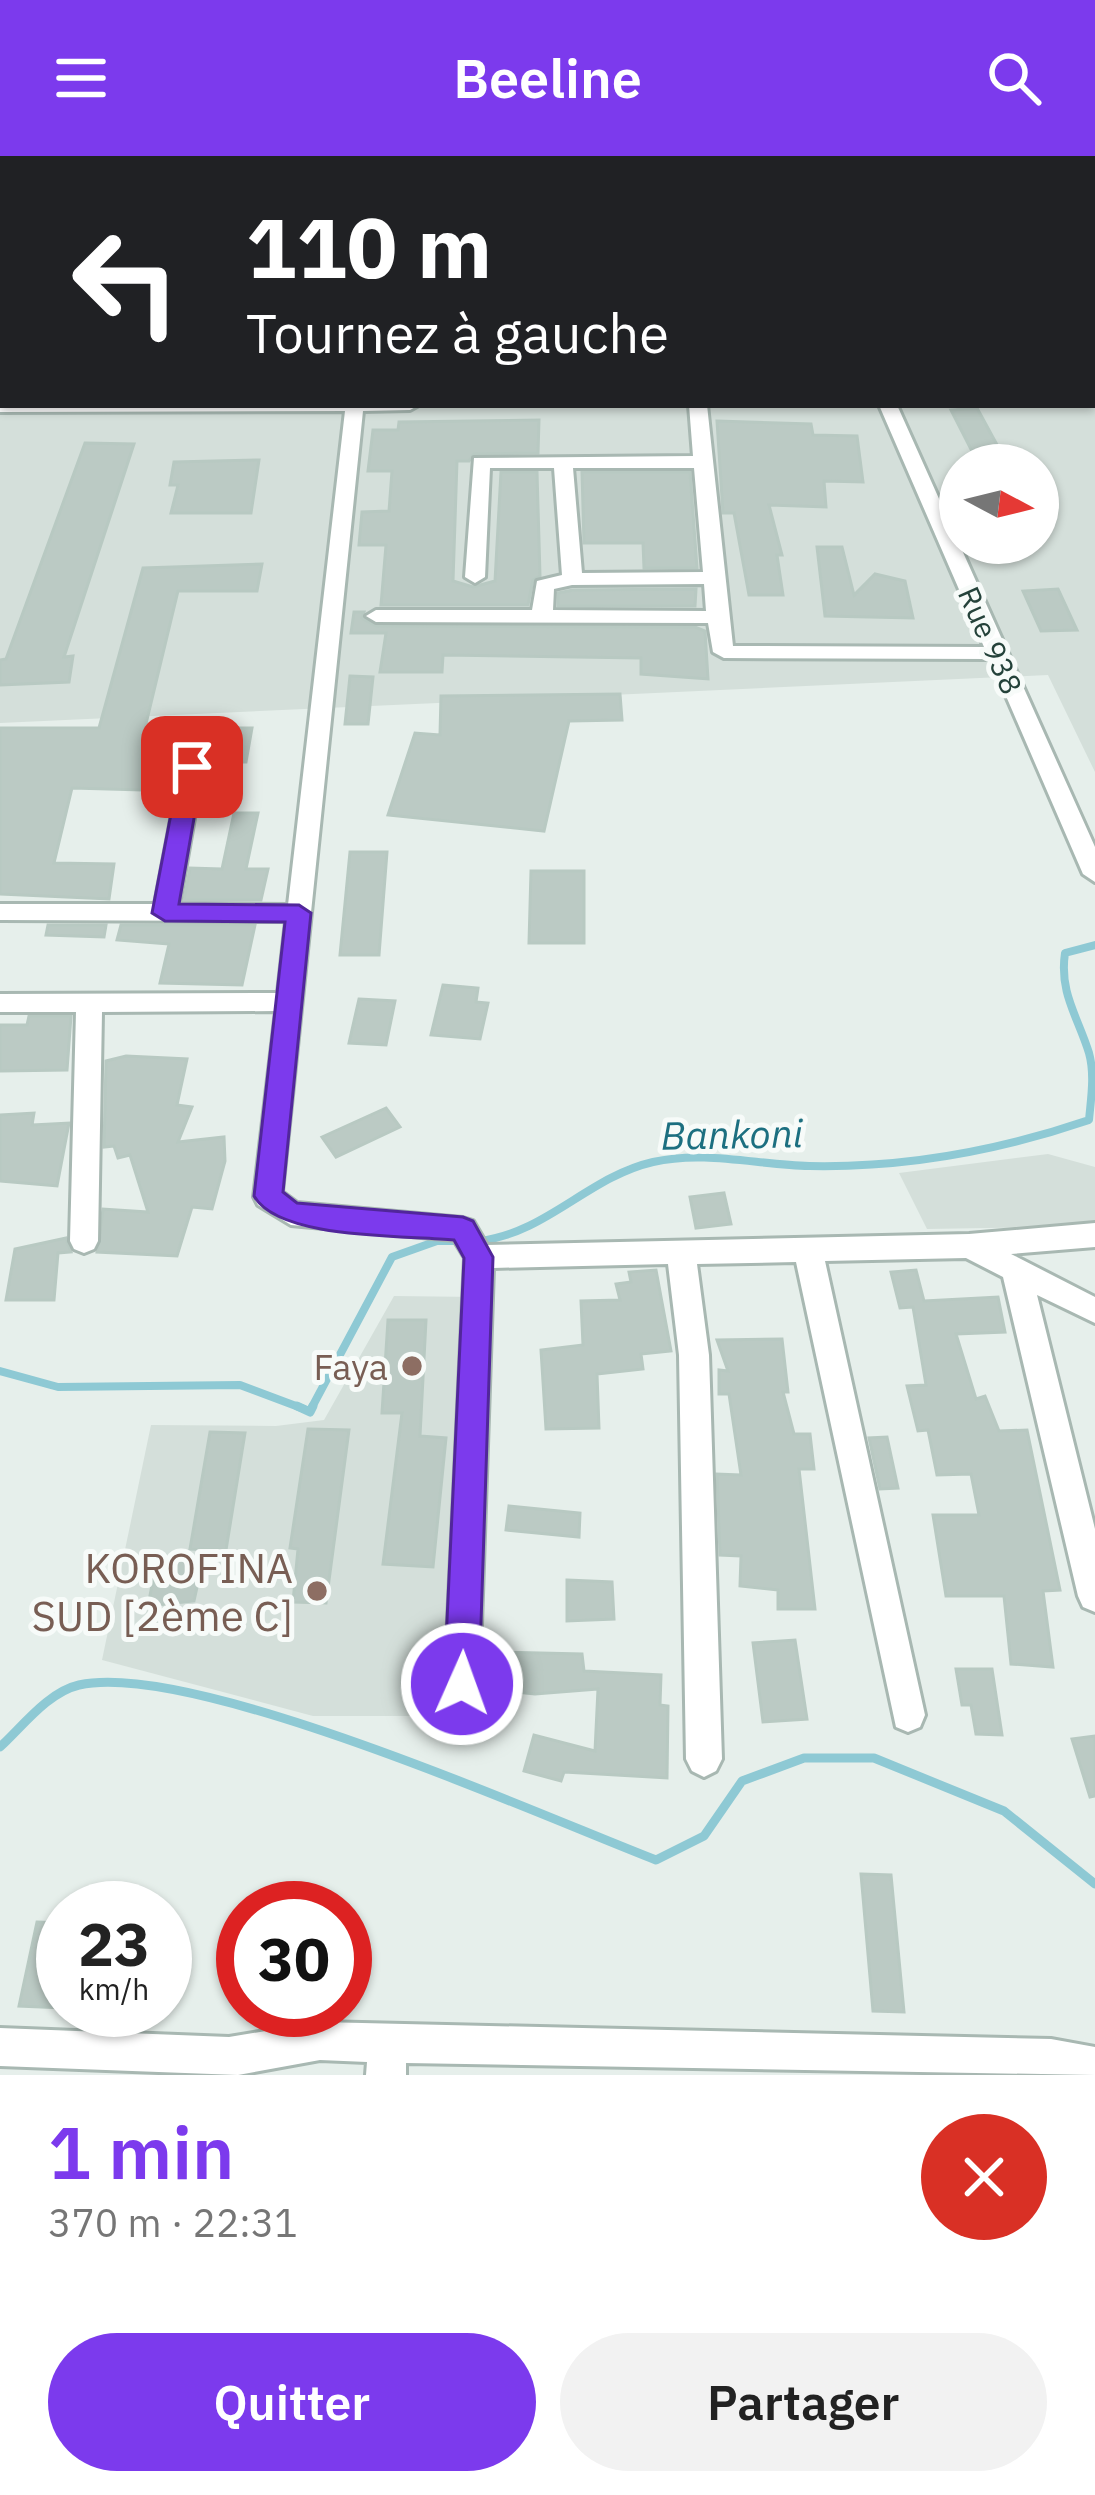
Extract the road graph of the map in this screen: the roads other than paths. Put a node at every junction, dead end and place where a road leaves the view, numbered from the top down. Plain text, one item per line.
1 (355, 408) edge
2 (698, 408) edge
3 (888, 408) edge
4 (562, 462) junction
5 (704, 462) junction
6 (475, 577) dead end
7 (714, 578) junction
8 (572, 579) junction
9 (376, 616) dead end
10 (542, 616) junction
11 (718, 617) junction
12 (997, 653) junction
13 (192, 767) dead end
14 (1089, 849) edge
15 (1095, 874) edge
16 (0, 912) edge
17 (165, 913) junction
18 (299, 913) junction
19 (289, 1002) junction
20 (0, 1003) edge
21 (88, 1003) junction
22 (1095, 1235) edge
23 (84, 1241) dead end
24 (471, 1243) junction
25 (969, 1246) junction
26 (808, 1249) junction
27 (681, 1250) junction
28 (1016, 1270) junction
29 (1095, 1311) edge
30 (1095, 1596) edge
31 (462, 1684) dead end
32 (908, 1715) dead end
33 (704, 1759) dead end
34 (0, 2047) edge
35 (387, 2059) edge
36 (661, 2061) edge
37 (130, 2064) edge
38 (914, 2064) edge
39 (1095, 2067) edge

1 - 18 street
2 - 5 street
3 - 12 street, Rue 938
4 - 5 street
4 - 6 street
4 - 8 street
5 - 7 street
7 - 8 street
7 - 11 street
8 - 10 street
9 - 10 street
10 - 11 street
11 - 12 street
12 - 14 street, Rue 938
13 - 17 street
14 - 15 street, Rue 938
16 - 17 street
17 - 18 street
18 - 19 street
19 - 21 street
19 - 24 street
20 - 21 street
21 - 23 street
22 - 25 street
24 - 27 street
24 - 31 street
25 - 26 street
25 - 28 street
26 - 27 street
26 - 32 street
27 - 33 street
28 - 29 street
28 - 30 street
34 - 37 street
35 - 36 street
35 - 37 street
36 - 38 street
38 - 39 street

